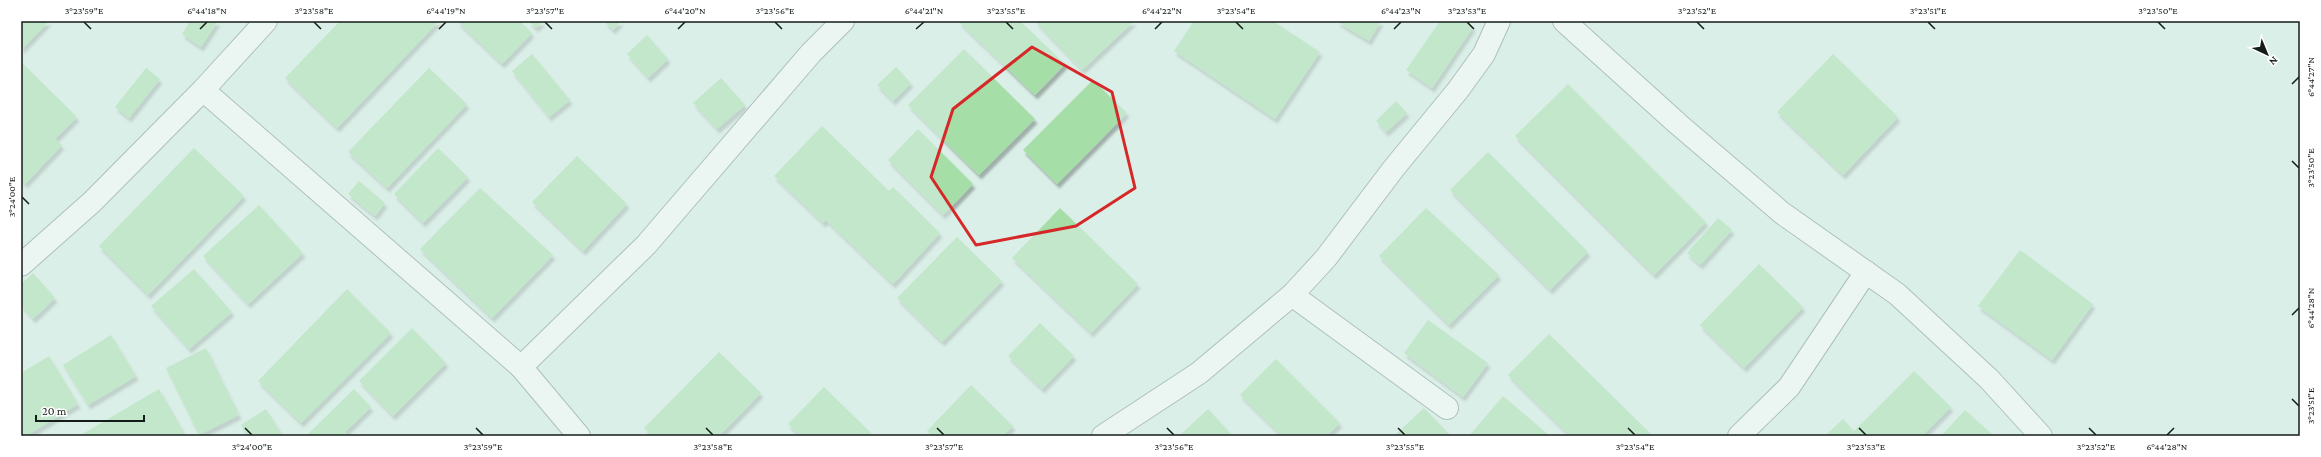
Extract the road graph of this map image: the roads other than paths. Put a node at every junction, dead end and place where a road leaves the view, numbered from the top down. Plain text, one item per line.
1 (266, 21) edge
2 (843, 21) edge
3 (1499, 21) edge
4 (1564, 21) edge
5 (203, 90) junction
6 (21, 265) edge
7 (1866, 272) junction
8 (1292, 294) junction
9 (521, 367) junction
10 (1447, 408) dead end
11 (578, 436) edge
12 (1103, 436) edge
13 (1739, 436) edge
14 (2041, 436) edge

1 - 5 street
2 - 9 street
3 - 8 street
4 - 7 street
5 - 6 street
5 - 9 street
7 - 13 street
7 - 14 street
8 - 10 street
8 - 12 street
9 - 11 street

